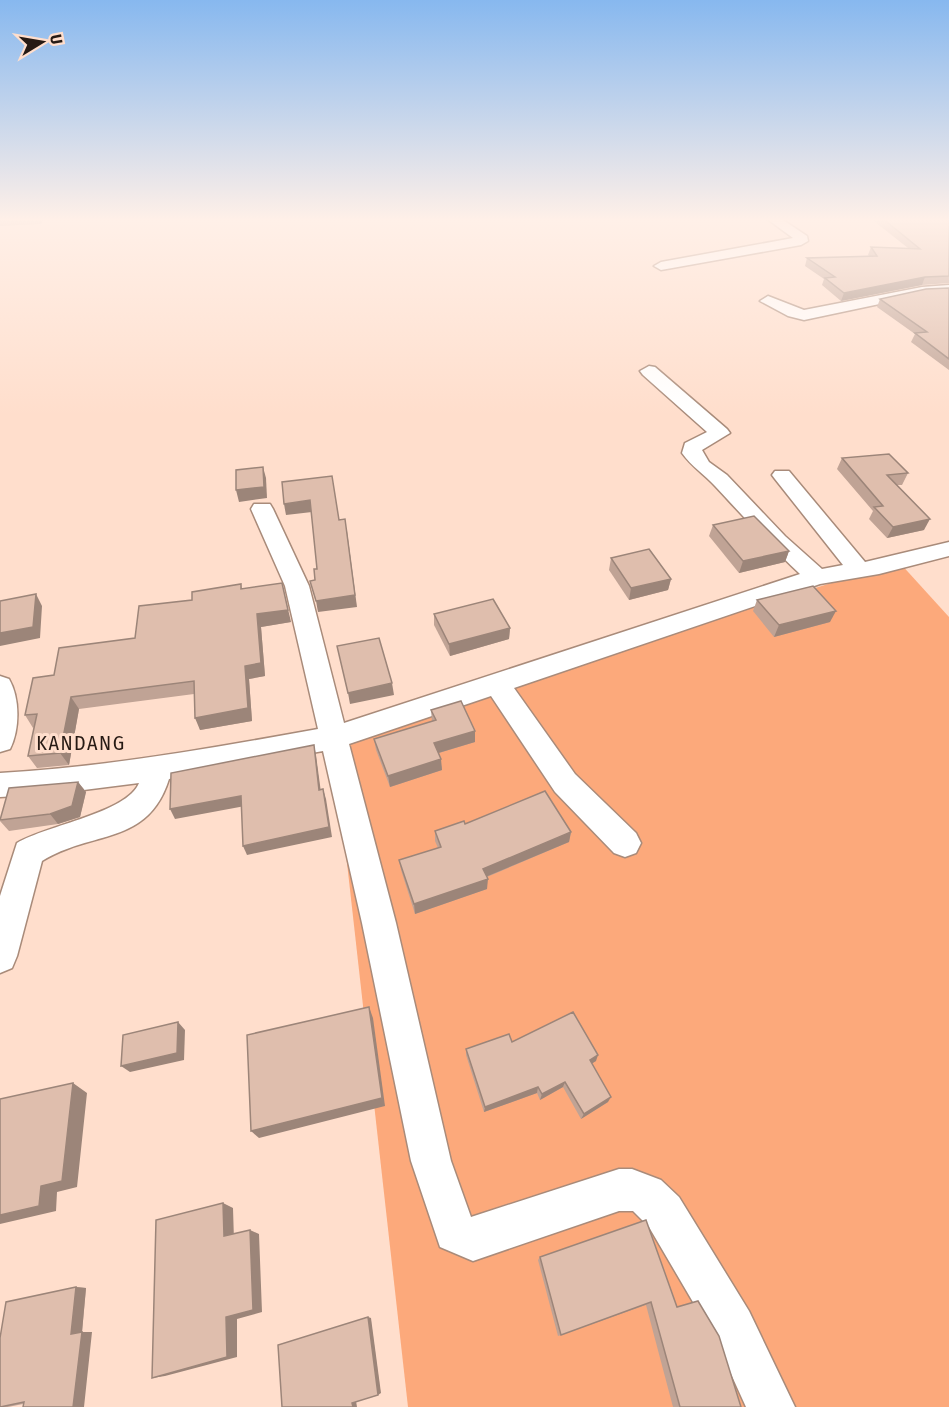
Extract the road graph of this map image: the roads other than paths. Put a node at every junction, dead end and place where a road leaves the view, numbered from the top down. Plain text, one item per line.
1 (949, 289) edge
2 (768, 301) dead end
3 (649, 371) dead end
4 (782, 475) dead end
5 (262, 510) dead end
6 (949, 549) edge
7 (859, 570) junction
8 (817, 577) junction
9 (496, 682) junction
10 (0, 686) edge
11 (333, 738) junction
12 (0, 741) edge
13 (158, 769) junction
14 (0, 785) edge
15 (625, 843) dead end
16 (0, 956) edge
17 (771, 1407) edge

1 - 2 street
3 - 8 street
4 - 7 street
5 - 11 street
6 - 7 street
7 - 8 street
8 - 9 street
9 - 11 street
9 - 15 street
10 - 12 street
11 - 13 street
11 - 17 street
13 - 14 street
13 - 16 street

